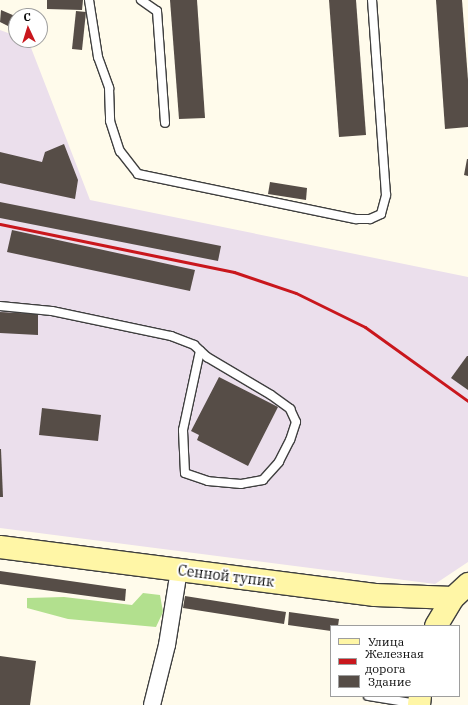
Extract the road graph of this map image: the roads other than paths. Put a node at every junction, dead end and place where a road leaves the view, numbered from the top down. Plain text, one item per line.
1 (89, 0) edge
2 (141, 0) edge
3 (372, 0) edge
4 (165, 123) dead end
5 (0, 306) edge
6 (200, 351) junction
7 (0, 547) edge
8 (179, 570) junction
9 (461, 591) edge
10 (437, 625) edge
11 (376, 697) edge
12 (419, 702) edge
13 (152, 705) edge

1 - 3 lane
2 - 4 lane
5 - 6 lane
6 - 6 lane
7 - 8 main road, Сенной тупик
8 - 9 main road, Сенной тупик
8 - 13 street
9 - 10 main road
11 - 12 lane

